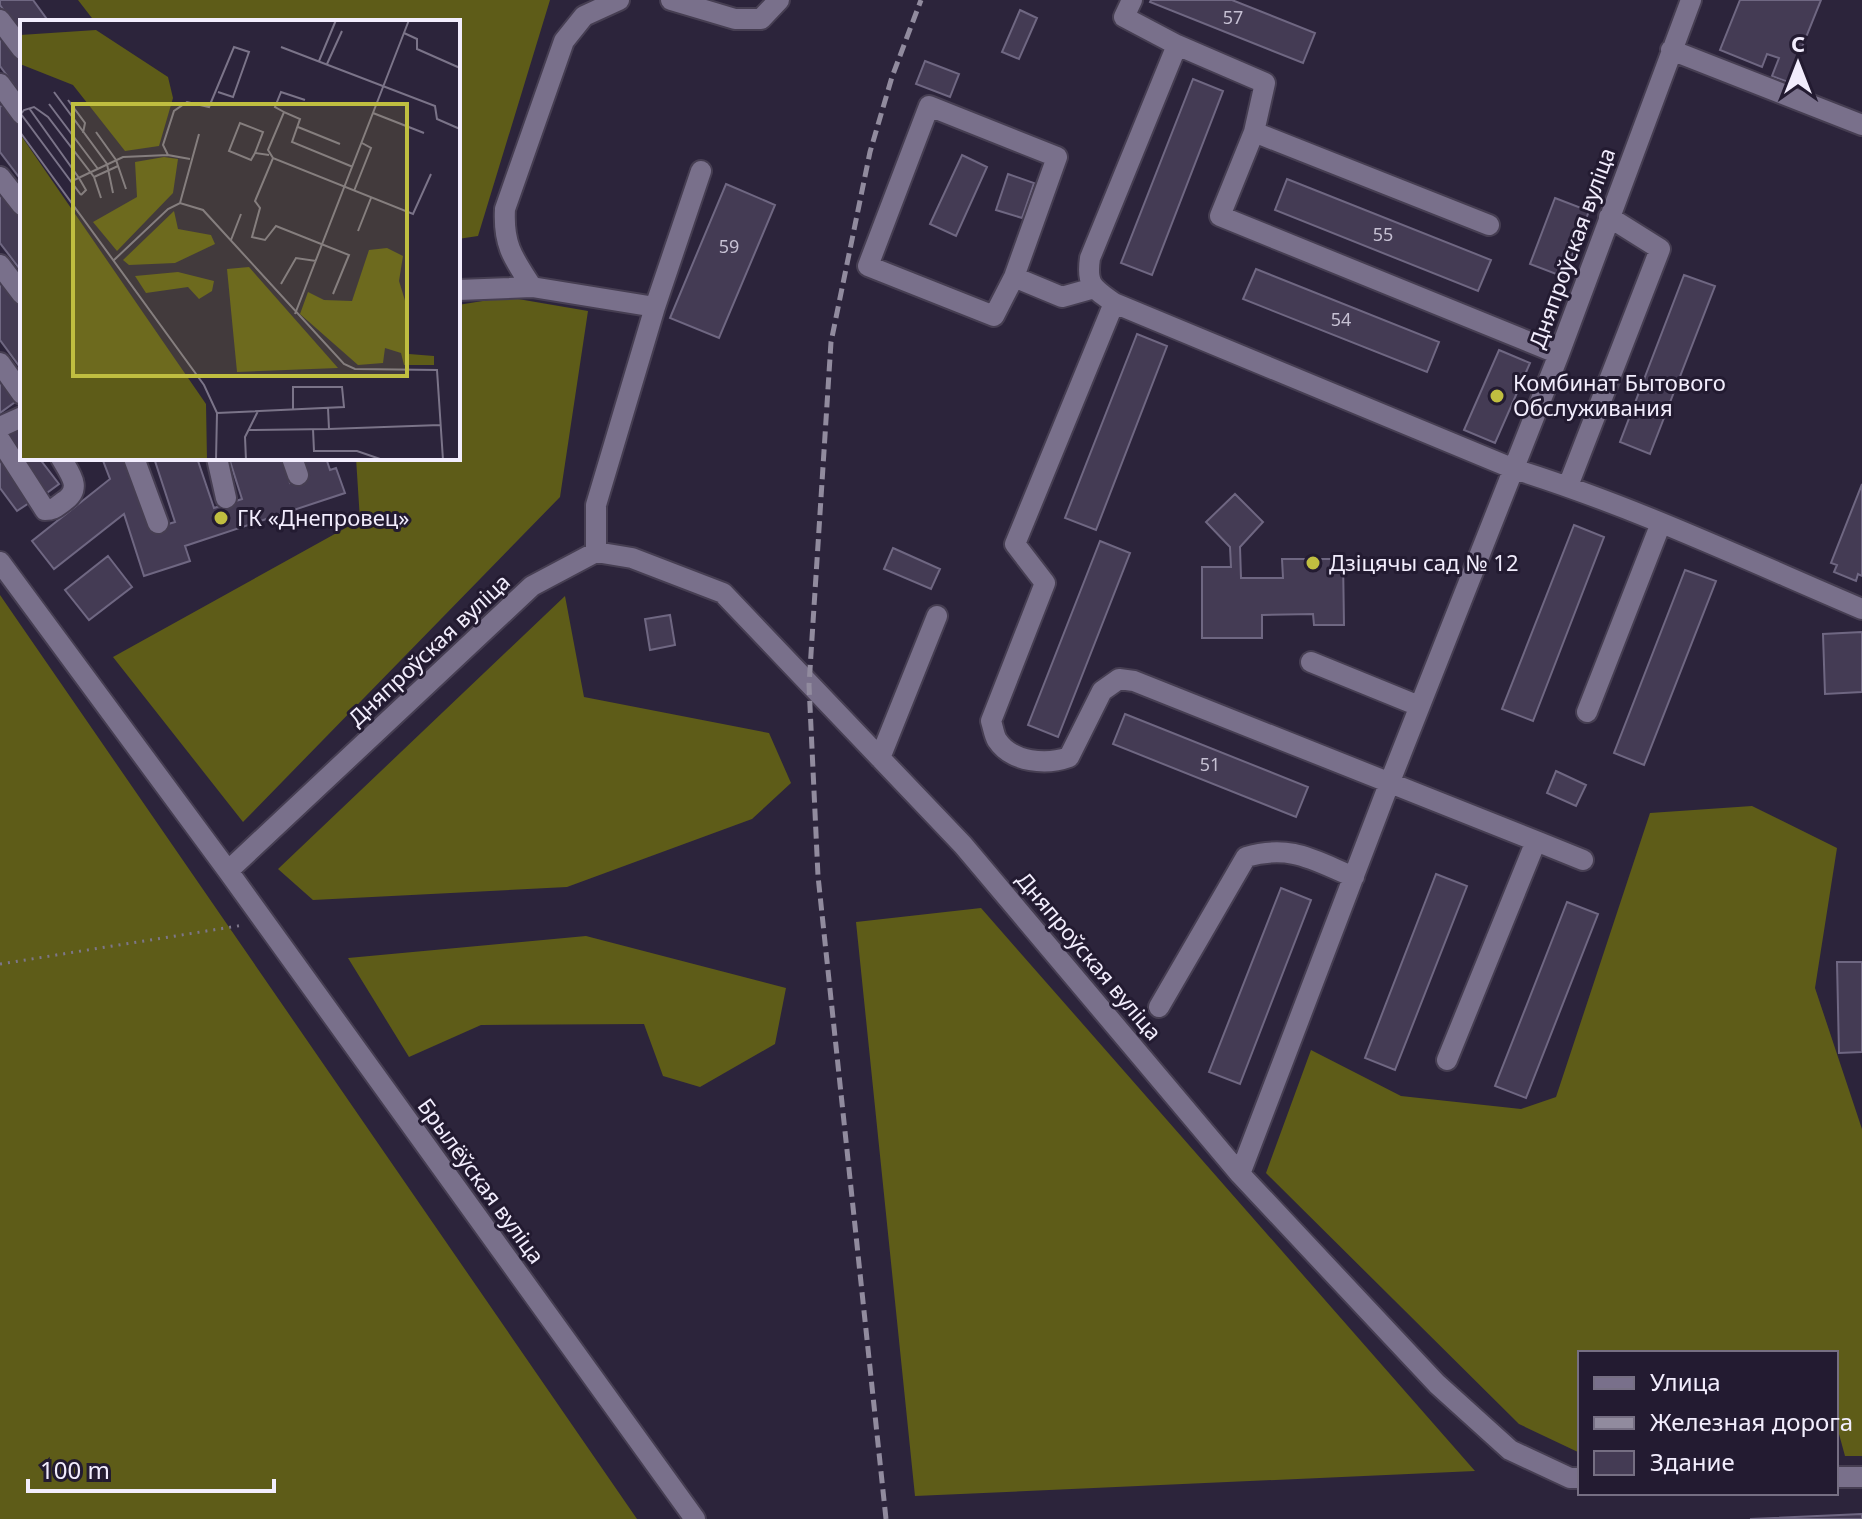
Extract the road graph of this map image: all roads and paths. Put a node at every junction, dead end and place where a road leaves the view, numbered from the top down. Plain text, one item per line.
1 (619, 0) edge
2 (671, 0) edge
3 (779, 0) edge
4 (1132, 0) edge
5 (1691, 0) edge
6 (0, 20) edge
7 (1177, 45) junction
8 (20, 46) edge
9 (1671, 50) junction
10 (0, 84) edge
11 (20, 111) edge
12 (1862, 125) edge
13 (1254, 132) junction
14 (701, 171) dead end
15 (0, 177) edge
16 (20, 202) edge
17 (1609, 217) junction
18 (1489, 225) dead end
19 (0, 265) edge
20 (1014, 277) junction
21 (532, 287) junction
22 (1094, 288) junction
23 (460, 290) edge
24 (20, 291) edge
25 (1114, 303) junction
26 (655, 307) junction
27 (1559, 354) junction
28 (0, 363) edge
29 (20, 391) edge
30 (20, 418) edge
31 (0, 427) edge
32 (0, 440) edge
33 (62, 460) edge
34 (135, 460) edge
35 (217, 460) edge
36 (1514, 469) junction
37 (1568, 486) junction
38 (226, 498) dead end
39 (158, 523) dead end
40 (1661, 523) junction
41 (596, 552) junction
42 (0, 562) edge
43 (1862, 609) edge
44 (937, 616) dead end
45 (1311, 662) dead end
46 (1419, 706) junction
47 (1587, 712) dead end
48 (880, 758) junction
49 (1389, 784) junction
50 (1536, 841) junction
51 (1583, 860) dead end
52 (228, 871) junction
53 (1354, 877) junction
54 (264, 922) junction
55 (0, 964) edge
56 (1159, 1007) dead end
57 (1447, 1060) dead end
58 (1240, 1174) junction
59 (1838, 1477) edge
60 (1862, 1477) edge
61 (1578, 1478) edge
62 (695, 1519) edge

1 - 21 street
2 - 3 street
4 - 7 street
5 - 9 street, Дняпроўская вуліца
6 - 8 street
7 - 13 street
7 - 22 street
9 - 12 street
9 - 17 street, Дняпроўская вуліца
10 - 11 street
13 - 18 street
13 - 27 street
14 - 26 street
15 - 16 street
17 - 27 street, Дняпроўская вуліца
17 - 37 street
19 - 24 street
20 - 20 street
20 - 22 street
21 - 23 street
21 - 26 street
22 - 25 street
25 - 36 street
25 - 49 street
26 - 41 street
27 - 36 street, Дняпроўская вуліца
28 - 29 street
30 - 31 street
32 - 33 street
34 - 39 street
35 - 38 street
36 - 37 street
36 - 46 street, Дняпроўская вуліца
37 - 40 street
40 - 43 street
40 - 47 street
41 - 48 street, Дняпроўская вуліца
41 - 52 street, Дняпроўская вуліца
42 - 52 street
44 - 48 street
45 - 46 street
46 - 49 street, Дняпроўская вуліца
48 - 58 street, Дняпроўская вуліца
49 - 50 street
49 - 53 street, Дняпроўская вуліца
50 - 51 street
50 - 57 street
52 - 54 street, Брылёўская вуліца
53 - 56 street
53 - 58 street, Дняпроўская вуліца
54 - 55 path
54 - 62 street, Брылёўская вуліца
58 - 61 street
59 - 60 street

